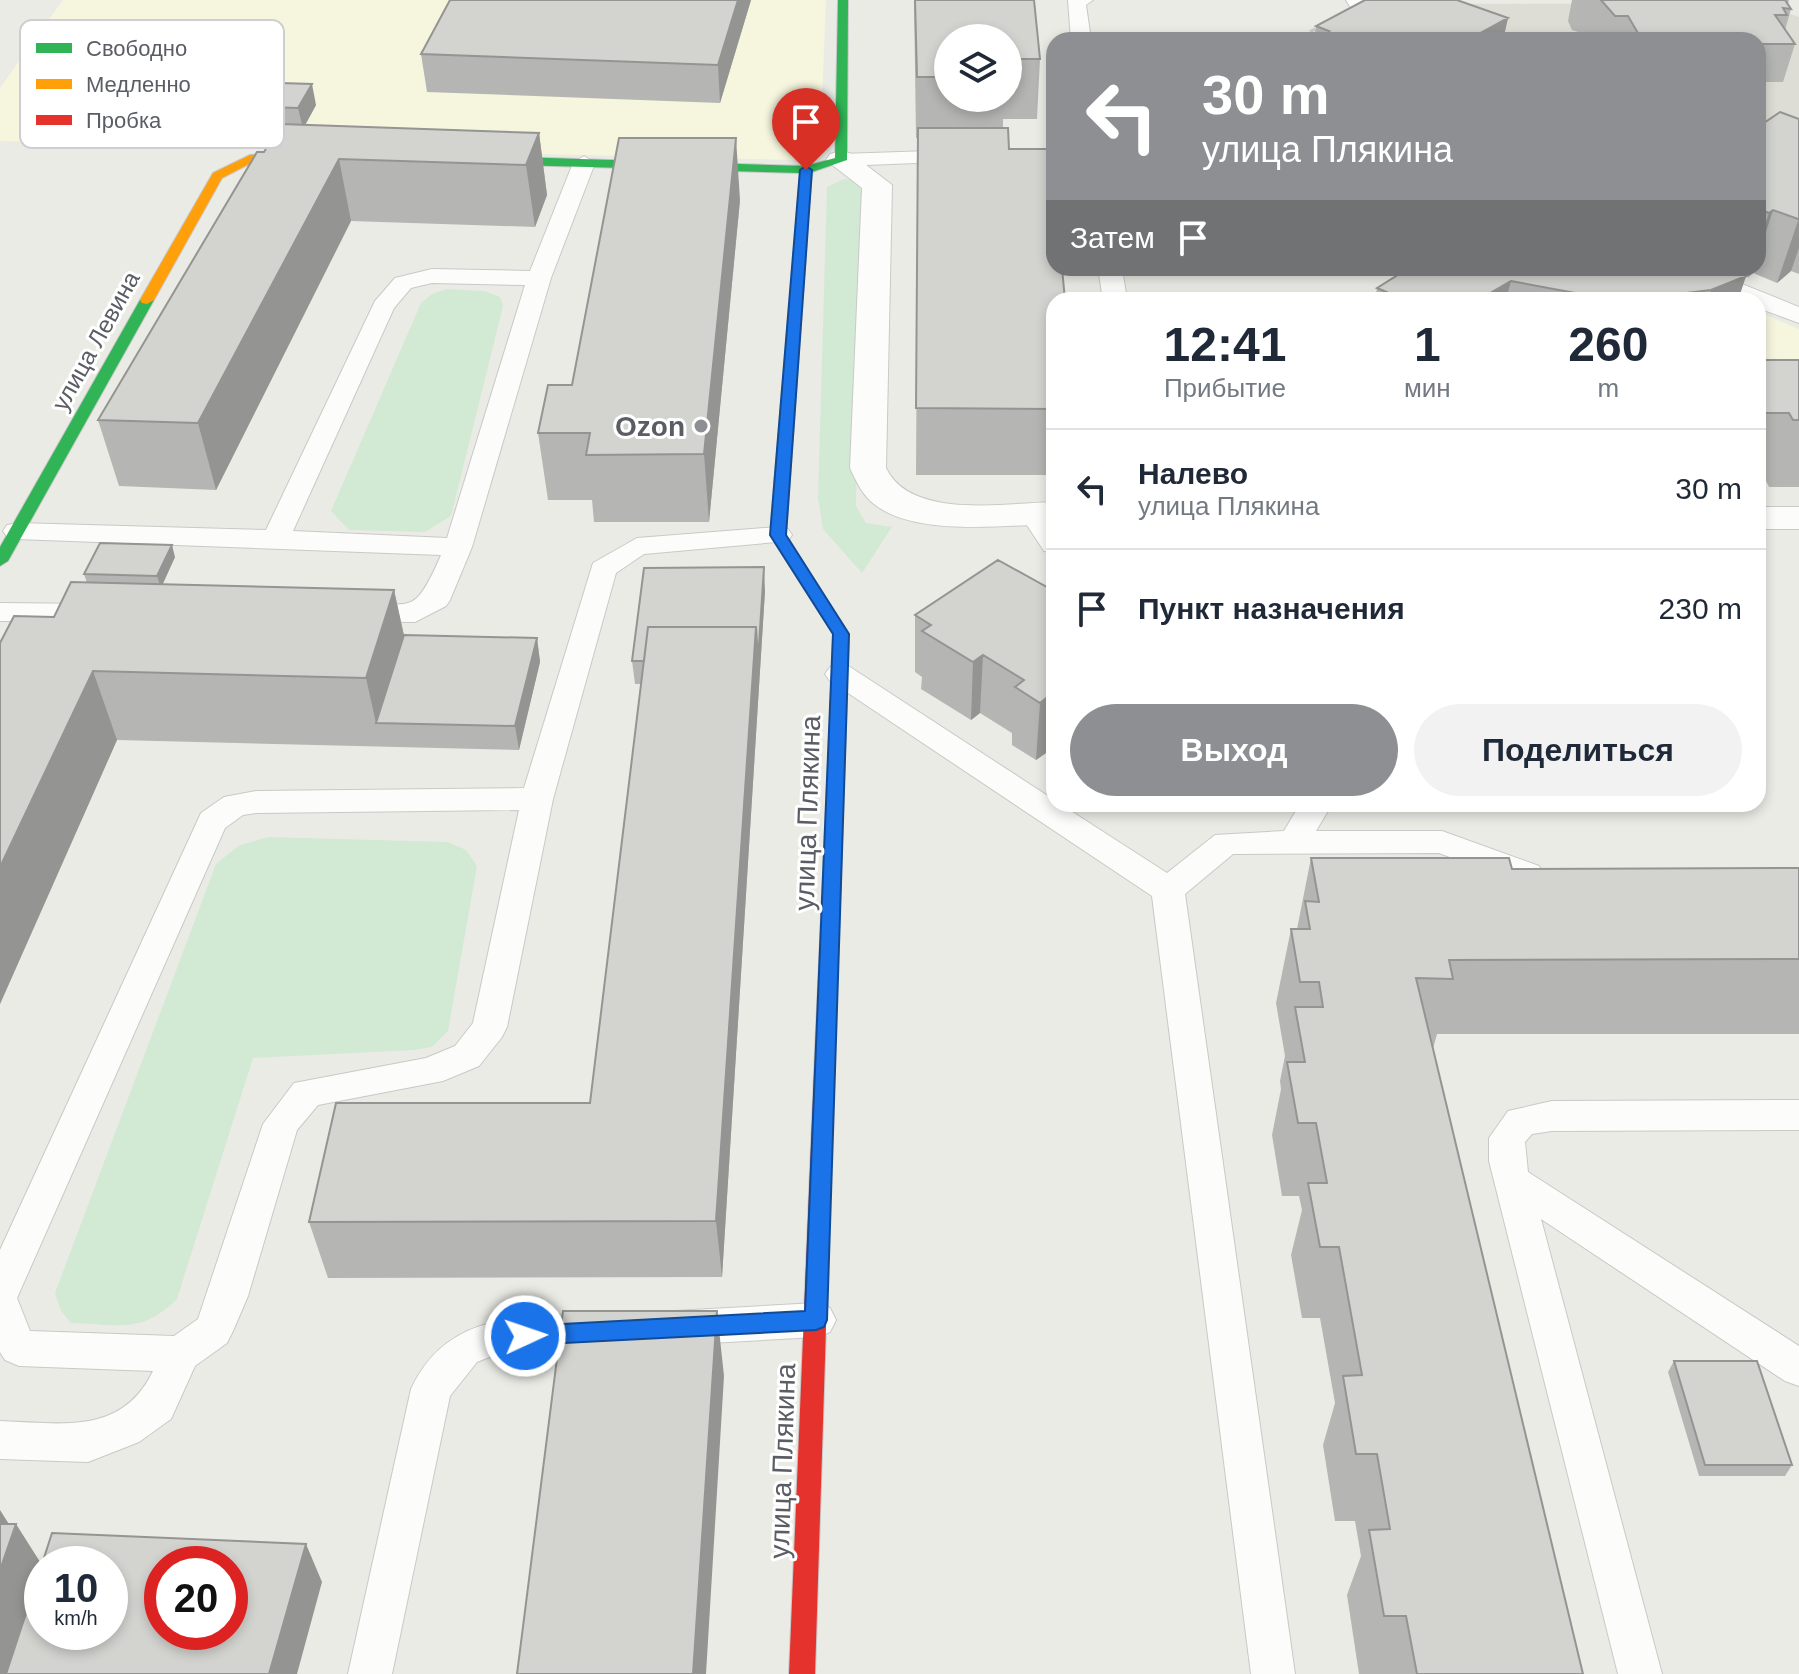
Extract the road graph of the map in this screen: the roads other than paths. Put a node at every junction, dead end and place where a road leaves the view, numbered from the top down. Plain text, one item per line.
1 (843, 0) edge
2 (1083, 0) edge
3 (1356, 0) edge
4 (1080, 32) edge
5 (1427, 32) edge
6 (976, 155) edge
7 (338, 156) edge
8 (461, 159) edge
9 (841, 160) junction
10 (584, 163) junction
11 (806, 170) junction
12 (1702, 276) edge
13 (539, 278) junction
14 (1740, 292) edge
15 (1766, 302) edge
16 (1799, 316) edge
17 (1044, 513) edge
18 (1766, 518) edge
19 (1799, 518) edge
20 (17, 531) junction
21 (778, 535) junction
22 (276, 539) junction
23 (458, 547) junction
24 (0, 561) edge
25 (0, 612) edge
26 (127, 613) edge
27 (332, 614) edge
28 (840, 674) junction
29 (537, 799) junction
30 (1046, 810) edge
31 (1050, 812) edge
32 (1311, 812) edge
33 (1293, 843) junction
34 (1552, 877) edge
35 (1168, 890) junction
36 (1799, 1115) edge
37 (1513, 1181) junction
38 (0, 1293) edge
39 (0, 1304) edge
40 (816, 1320) junction
41 (181, 1354) junction
42 (1799, 1368) edge
43 (0, 1440) edge
44 (370, 1674) edge
45 (802, 1674) edge
46 (1273, 1674) edge
47 (1640, 1674) edge

1 - 9 street
2 - 4 lane
3 - 5 lane
6 - 9 lane
7 - 20 street, улица Левина
8 - 10 street
9 - 11 street
9 - 17 street
10 - 11 street
10 - 13 lane
11 - 21 street
12 - 14 lane
13 - 22 lane
13 - 23 lane
15 - 16 lane
18 - 19 street
20 - 22 lane
20 - 24 street, улица Левина
21 - 28 street, улица Плякина
21 - 29 lane
22 - 23 lane
23 - 27 lane
25 - 26 lane
28 - 30 lane
28 - 40 street, улица Плякина
29 - 38 lane
29 - 41 lane
31 - 35 lane
32 - 33 lane
33 - 34 lane
33 - 35 lane
35 - 46 lane
36 - 37 lane
37 - 42 lane
37 - 47 lane
39 - 41 lane
40 - 44 lane
40 - 45 street, улица Плякина
41 - 43 lane

